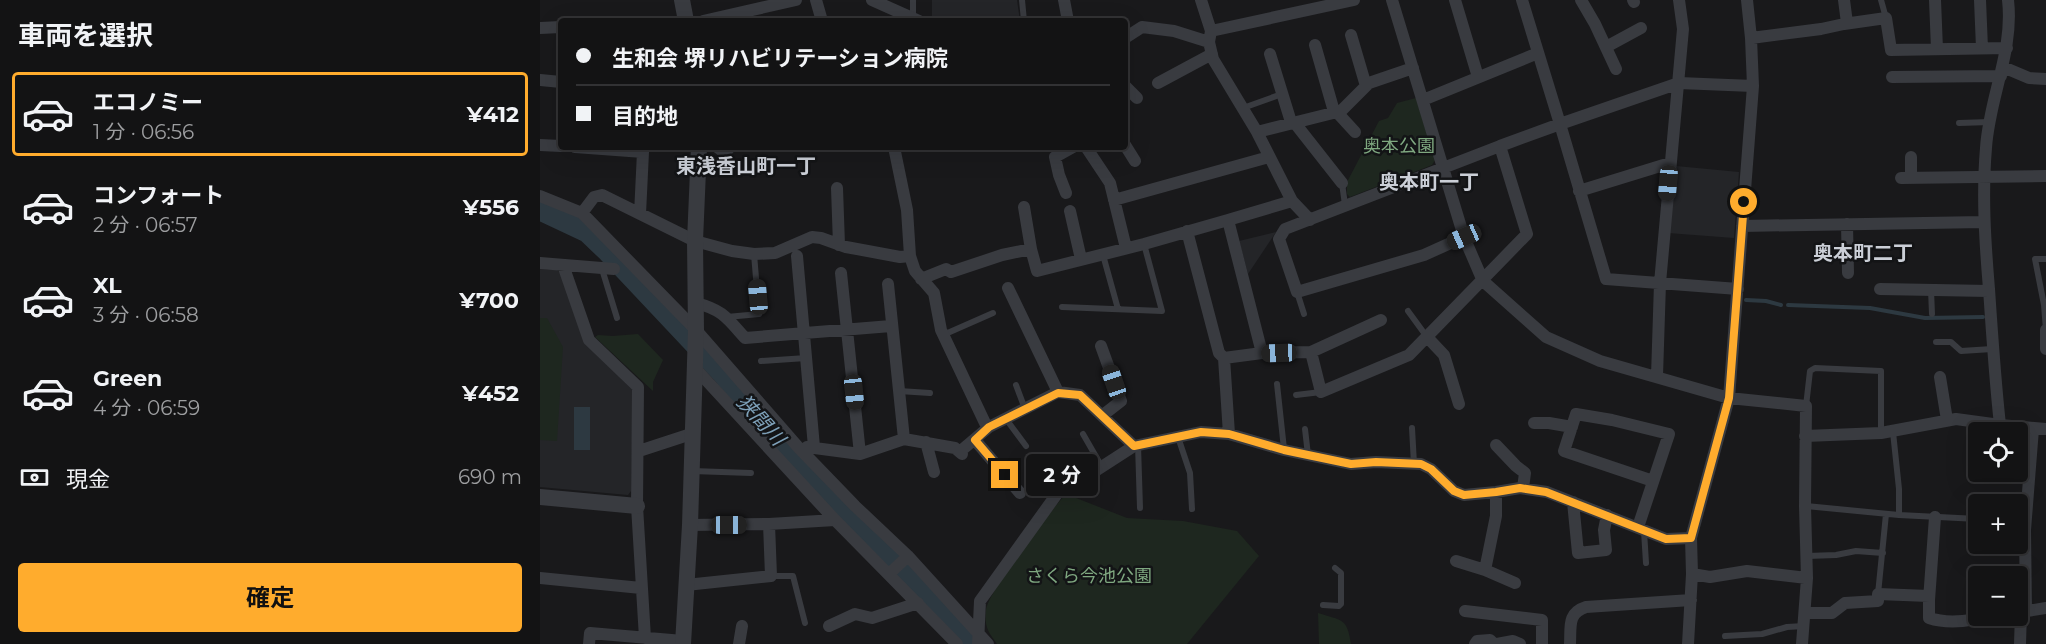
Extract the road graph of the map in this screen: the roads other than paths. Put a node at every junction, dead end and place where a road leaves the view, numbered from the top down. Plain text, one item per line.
1 (682, 0) edge
2 (796, 0) edge
3 (816, 0) edge
4 (872, 0) edge
5 (913, 0) edge
6 (1022, 0) edge
7 (1066, 0) edge
8 (1201, 0) edge
9 (1354, 0) edge
10 (1392, 0) edge
11 (1455, 0) edge
12 (1522, 0) edge
13 (1581, 0) edge
14 (1679, 0) edge
15 (1747, 0) edge
16 (1844, 0) edge
17 (1881, 0) edge
18 (1935, 0) edge
19 (1980, 0) edge
20 (2008, 0) edge
21 (1335, 2) edge
22 (685, 18) edge
23 (716, 18) edge
24 (821, 18) edge
25 (909, 18) edge
26 (1024, 18) edge
27 (1068, 18) edge
28 (1886, 18) junction
29 (1847, 23) junction
30 (558, 27) edge
31 (540, 28) edge
32 (1641, 28) dead end
33 (1351, 35) dead end
34 (1128, 36) edge
35 (1751, 38) junction
36 (1211, 42) junction
37 (1315, 45) dead end
38 (1606, 47) junction
39 (1982, 48) junction
40 (2007, 48) junction
41 (1937, 49) junction
42 (1538, 53) junction
43 (1270, 54) dead end
44 (1413, 68) junction
45 (1616, 69) dead end
46 (2002, 72) junction
47 (1478, 77) junction
48 (1892, 77) dead end
49 (2046, 79) edge
50 (540, 80) edge
51 (558, 82) edge
52 (1158, 83) dead end
53 (1679, 83) junction
54 (1366, 86) junction
55 (1753, 86) junction
56 (1128, 89) edge
57 (1282, 94) junction
58 (1137, 98) dead end
59 (1423, 100) junction
60 (1242, 108) junction
61 (1337, 112) junction
62 (1292, 122) junction
63 (1990, 122) junction
64 (1959, 123) dead end
65 (1560, 124) junction
66 (1257, 132) junction
67 (1354, 132) dead end
68 (540, 145) edge
69 (558, 146) edge
70 (1500, 146) junction
71 (615, 150) edge
72 (699, 150) edge
73 (895, 150) edge
74 (1068, 150) edge
75 (1088, 150) edge
76 (1128, 150) edge
77 (1911, 156) dead end
78 (1269, 157) junction
79 (1135, 161) dead end
80 (1670, 163) junction
81 (1444, 167) junction
82 (2046, 176) edge
83 (1983, 177) junction
84 (1342, 183) joint
85 (837, 188) dead end
86 (1579, 191) junction
87 (1066, 193) dead end
88 (540, 196) edge
89 (1114, 200) junction
90 (1292, 201) junction
91 (1345, 205) junction
92 (1024, 207) dead end
93 (1070, 211) dead end
94 (582, 213) junction
95 (640, 214) junction
96 (1228, 220) junction
97 (1310, 220) junction
98 (1983, 222) junction
99 (1847, 224) junction
100 (1742, 226) junction
101 (1187, 231) junction
102 (1464, 237) junction
103 (695, 241) junction
104 (1144, 244) junction
105 (839, 245) junction
106 (1126, 248) junction
107 (1031, 249) junction
108 (795, 251) junction
109 (754, 254) junction
110 (1103, 255) junction
111 (910, 256) junction
112 (1081, 259) junction
113 (2046, 259) edge
114 (540, 263) edge
115 (563, 265) junction
116 (608, 269) joint
117 (841, 273) dead end
118 (1848, 273) dead end
119 (921, 279) junction
120 (1483, 281) junction
121 (1660, 282) junction
122 (888, 284) dead end
123 (1008, 288) dead end
124 (1738, 289) junction
125 (1880, 289) dead end
126 (1931, 290) junction
127 (1989, 291) junction
128 (1298, 292) junction
129 (696, 303) junction
130 (2045, 305) edge
131 (1062, 307) dead end
132 (1118, 309) junction
133 (1408, 311) dead end
134 (993, 313) dead end
135 (1304, 314) dead end
136 (1932, 314) dead end
137 (727, 317) junction
138 (617, 318) dead end
139 (1381, 320) dead end
140 (891, 326) junction
141 (847, 330) junction
142 (2046, 330) edge
143 (696, 333) junction
144 (804, 334) junction
145 (943, 335) junction
146 (1427, 337) junction
147 (1936, 342) dead end
148 (1101, 346) dead end
149 (2046, 349) edge
150 (1992, 350) junction
151 (1311, 352) junction
152 (1262, 353) junction
153 (806, 358) junction
154 (1224, 358) junction
155 (694, 361) junction
156 (761, 362) dead end
157 (1657, 376) junction
158 (1940, 377) dead end
159 (1277, 384) dead end
160 (1016, 386) dead end
161 (898, 391) junction
162 (1321, 392) junction
163 (930, 393) dead end
164 (1058, 393) junction
165 (1296, 395) dead end
166 (1729, 398) junction
167 (1460, 404) dead end
168 (1806, 406) junction
169 (1025, 409) junction
170 (1103, 415) junction
171 (1005, 418) junction
172 (1947, 420) junction
173 (1982, 422) edge
174 (2000, 422) edge
175 (1534, 423) dead end
176 (989, 427) junction
177 (1572, 427) junction
178 (1412, 428) dead end
179 (1305, 429) dead end
180 (2040, 429) edge
181 (1887, 433) junction
182 (691, 434) junction
183 (1083, 434) dead end
184 (1229, 434) junction
185 (1805, 435) junction
186 (1178, 437) junction
187 (904, 439) junction
188 (975, 440) junction
189 (926, 442) junction
190 (1136, 445) junction
191 (1497, 445) dead end
192 (1026, 446) dead end
193 (798, 447) junction
194 (814, 447) junction
195 (1284, 450) junction
196 (639, 451) junction
197 (860, 454) junction
198 (1308, 455) junction
199 (1414, 464) junction
200 (1102, 467) junction
201 (691, 471) junction
202 (934, 472) dead end
203 (751, 473) dead end
204 (2029, 475) joint
205 (1653, 481) junction
206 (1523, 488) junction
207 (1496, 492) junction
208 (1020, 493) dead end
209 (540, 497) edge
210 (1573, 502) junction
211 (637, 506) junction
212 (1804, 506) junction
213 (1140, 508) dead end
214 (1192, 509) dead end
215 (1886, 514) junction
216 (1607, 515) junction
217 (1899, 515) junction
218 (1935, 517) junction
219 (1968, 519) edge
220 (835, 520) junction
221 (769, 524) junction
222 (690, 525) junction
223 (1641, 528) junction
224 (1691, 538) junction
225 (1883, 553) junction
226 (908, 556) junction
227 (1806, 556) junction
228 (1456, 561) dead end
229 (1646, 563) dead end
230 (2024, 566) edge
231 (1335, 568) dead end
232 (1485, 570) junction
233 (889, 574) junction
234 (1692, 574) junction
235 (771, 576) junction
236 (540, 578) edge
237 (1807, 578) junction
238 (1515, 583) dead end
239 (686, 585) junction
240 (641, 588) junction
241 (1878, 594) junction
242 (1690, 600) junction
243 (1929, 600) junction
244 (918, 603) junction
245 (1323, 605) dead end
246 (2046, 608) edge
247 (1465, 611) dead end
248 (2028, 611) edge
249 (1806, 613) junction
250 (1968, 620) edge
251 (805, 623) dead end
252 (742, 626) dead end
253 (829, 626) dead end
254 (1804, 626) junction
255 (2021, 626) edge
256 (1725, 636) dead end
257 (645, 638) junction
258 (982, 641) edge
259 (683, 643) edge
260 (589, 644) edge
261 (739, 644) edge
262 (957, 644) edge
263 (1475, 644) edge
264 (1496, 644) edge
265 (1520, 644) edge
266 (1542, 644) edge
267 (1570, 644) edge
268 (1688, 644) edge
269 (1802, 644) edge
270 (2020, 644) edge

1 - 22 street
2 - 23 street
3 - 24 street
4 - 25 street
5 - 25 lane
6 - 26 lane
7 - 27 street
8 - 36 street
9 - 21 street
10 - 44 street
11 - 47 street
12 - 42 street
13 - 38 street
14 - 53 street
15 - 35 street
16 - 29 street
17 - 28 lane
18 - 41 street
19 - 39 street
20 - 40 street
21 - 36 street
28 - 29 street
28 - 41 street
29 - 35 street
30 - 31 street
32 - 38 street
33 - 54 street
34 - 36 street
35 - 55 street
36 - 52 street
36 - 60 street
37 - 61 street
38 - 45 street
39 - 40 street
39 - 41 street
40 - 46 street
42 - 47 street
42 - 65 street
43 - 57 street
44 - 54 street
44 - 59 street
46 - 48 street
46 - 49 street
46 - 63 street
47 - 59 street
50 - 51 street
53 - 55 street
53 - 65 street
53 - 80 street
54 - 61 street
55 - 100 street
56 - 58 street
57 - 60 lane
57 - 62 street
59 - 81 street
60 - 66 street
61 - 62 street
61 - 67 street
62 - 66 street
62 - 84 street
63 - 64 lane
63 - 83 street
65 - 70 street
65 - 86 street
66 - 78 street
68 - 69 street
70 - 81 street
70 - 120 street
71 - 95 street
72 - 103 street
73 - 111 street
74 - 87 street
75 - 89 street
76 - 79 street
77 - 83 street
78 - 89 street
78 - 90 street
80 - 86 street
80 - 121 street
81 - 91 street
81 - 102 street
82 - 83 street
83 - 98 street
84 - 91 lane
85 - 105 street
86 - 121 street
88 - 94 street
89 - 106 street
90 - 96 street
90 - 97 street
91 - 97 street
92 - 107 street
93 - 112 street
94 - 95 street
94 - 143 street
95 - 103 street
96 - 101 street
96 - 152 street
97 - 128 street
98 - 99 street
98 - 127 street
99 - 100 street
99 - 118 street
100 - 124 street
101 - 104 street
101 - 154 street
102 - 120 street
102 - 128 street
103 - 109 street
103 - 129 street
104 - 106 street
104 - 132 lane
105 - 108 street
105 - 111 street
106 - 110 street
107 - 112 street
107 - 119 street
108 - 109 street
108 - 144 street
109 - 137 lane
110 - 112 street
110 - 132 lane
111 - 119 street
113 - 130 lane
114 - 115 street
115 - 116 street
115 - 196 street
116 - 138 lane
117 - 141 street
119 - 145 street
120 - 146 street
120 - 157 street
121 - 124 street
121 - 157 street
122 - 140 street
123 - 164 street
124 - 166 street
125 - 126 street
126 - 127 street
126 - 136 lane
127 - 150 street
128 - 135 lane
129 - 137 street
129 - 143 street
130 - 142 lane
131 - 132 lane
133 - 146 lane
134 - 145 lane
137 - 144 street
139 - 151 street
140 - 141 street
140 - 161 street
141 - 144 street
141 - 197 street
142 - 149 street
143 - 155 street
143 - 193 street
144 - 153 street
145 - 176 street
146 - 162 street
146 - 167 street
147 - 150 lane
148 - 170 street
150 - 174 street
151 - 152 street
151 - 162 street
152 - 154 street
153 - 156 lane
153 - 194 street
154 - 184 street
155 - 182 street
155 - 220 street
157 - 166 street
158 - 172 street
159 - 195 lane
160 - 169 lane
161 - 163 lane
161 - 187 street
162 - 165 lane
164 - 169 street
164 - 170 street
166 - 168 street
166 - 224 street
168 - 181 lane
168 - 185 street
169 - 171 street
170 - 190 street
171 - 176 street
171 - 192 lane
172 - 173 street
172 - 181 street
175 - 177 street
176 - 188 street
177 - 205 street
177 - 205 street
178 - 199 lane
179 - 198 lane
180 - 204 street
181 - 185 street
181 - 217 lane
182 - 196 street
182 - 201 street
183 - 200 lane
184 - 186 street
184 - 195 street
185 - 212 street
186 - 190 street
186 - 214 lane
187 - 189 street
187 - 197 street
188 - 189 street
188 - 208 street
189 - 202 street
190 - 200 street
190 - 213 lane
191 - 206 street
193 - 194 street
193 - 226 street
194 - 197 street
195 - 198 street
196 - 211 street
198 - 199 street
199 - 207 street
200 - 258 street
201 - 203 lane
201 - 222 street
204 - 230 street
205 - 223 street
206 - 207 street
206 - 210 street
207 - 232 street
209 - 211 street
210 - 216 street
210 - 216 street
211 - 240 street
212 - 215 lane
212 - 227 street
215 - 217 lane
215 - 225 lane
216 - 223 street
217 - 218 lane
218 - 219 lane
218 - 243 street
220 - 221 street
220 - 233 street
221 - 222 street
221 - 235 street
222 - 239 street
223 - 224 street
223 - 229 lane
224 - 234 street
225 - 227 lane
225 - 241 lane
226 - 233 street
226 - 258 street
227 - 237 street
228 - 232 street
231 - 245 lane
232 - 238 street
233 - 244 street
234 - 237 street
234 - 242 street
235 - 239 street
235 - 251 lane
236 - 240 street
237 - 249 street
239 - 259 street
240 - 257 street
241 - 243 street
241 - 249 street
242 - 267 street
242 - 268 street
243 - 250 street
244 - 253 street
244 - 262 street
246 - 248 street
247 - 266 street
249 - 254 street
252 - 261 street
254 - 256 lane
254 - 269 street
255 - 270 street
257 - 259 street
257 - 260 street
263 - 264 street
264 - 265 street

